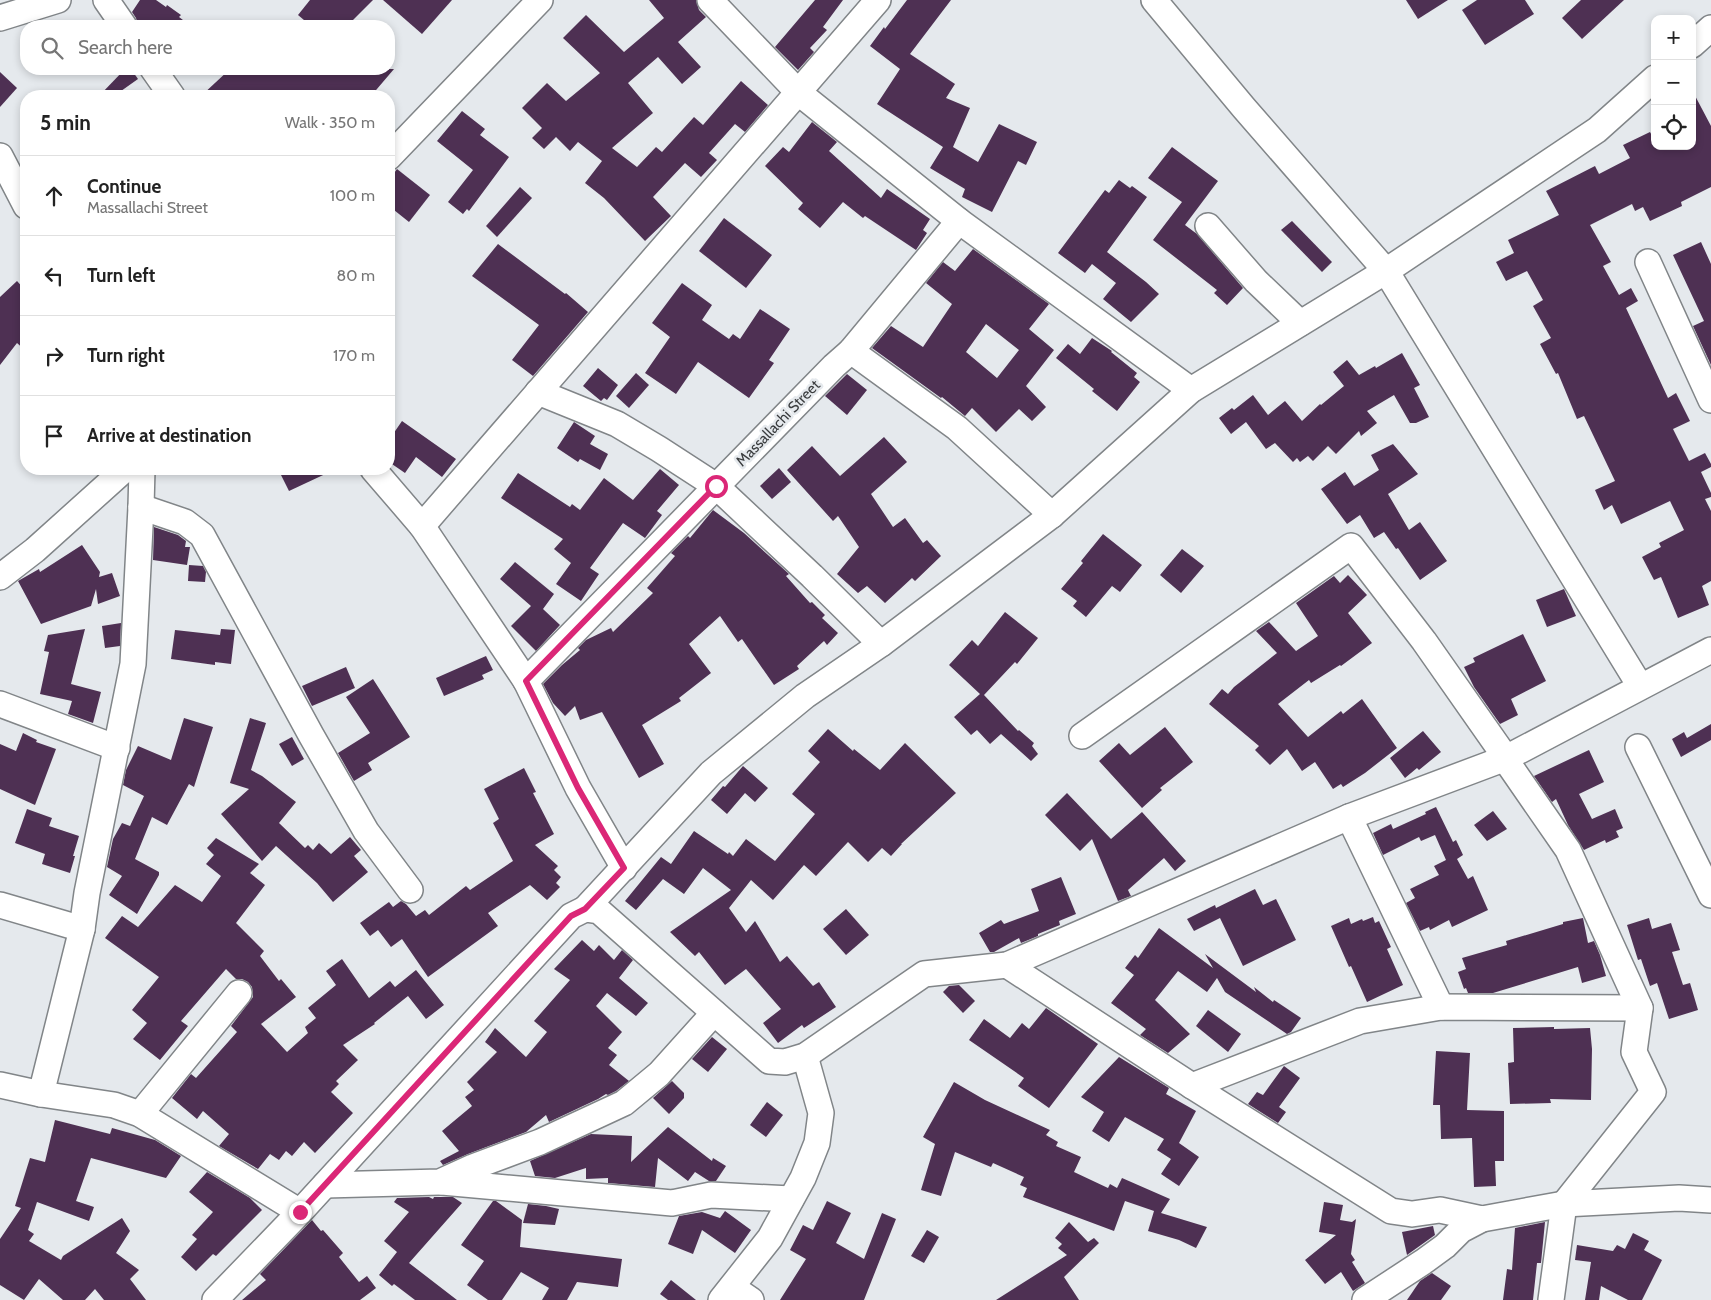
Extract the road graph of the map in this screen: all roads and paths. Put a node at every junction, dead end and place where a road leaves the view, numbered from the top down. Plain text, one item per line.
1 (58, 0) edge
2 (106, 0) edge
3 (540, 0) edge
4 (710, 0) edge
5 (878, 0) edge
6 (1154, 0) edge
7 (0, 18) edge
8 (120, 20) edge
9 (1711, 28) edge
10 (1696, 41) edge
11 (157, 75) edge
12 (1651, 82) edge
13 (168, 90) edge
14 (799, 93) junction
15 (395, 151) edge
16 (0, 156) edge
17 (20, 194) edge
18 (959, 221) junction
19 (1208, 226) dead end
20 (1648, 262) dead end
21 (1386, 271) junction
22 (1300, 323) junction
23 (851, 351) junction
24 (1191, 390) junction
25 (538, 392) junction
26 (1711, 400) edge
27 (118, 475) edge
28 (142, 475) edge
29 (378, 475) edge
30 (716, 486) junction
31 (141, 507) junction
32 (1052, 515) junction
33 (422, 526) junction
34 (0, 577) edge
35 (881, 644) junction
36 (1711, 650) edge
37 (526, 681) junction
38 (1640, 686) junction
39 (0, 704) edge
40 (1082, 736) dead end
41 (1638, 747) dead end
42 (117, 748) junction
43 (1506, 759) junction
44 (1349, 817) junction
45 (624, 868) junction
46 (410, 890) dead end
47 (1711, 895) edge
48 (0, 905) edge
49 (585, 909) junction
50 (82, 929) junction
51 (1007, 965) junction
52 (239, 993) dead end
53 (1441, 1007) junction
54 (1640, 1008) junction
55 (714, 1012) junction
56 (804, 1056) junction
57 (0, 1085) edge
58 (1192, 1086) junction
59 (41, 1094) junction
60 (140, 1114) junction
61 (440, 1182) junction
62 (325, 1185) junction
63 (791, 1199) junction
64 (1711, 1200) edge
65 (1564, 1204) junction
66 (300, 1212) junction
67 (1482, 1219) junction
68 (734, 1296) edge
69 (215, 1300) edge
70 (1365, 1300) edge
71 (1551, 1300) edge

1 - 7 street
2 - 8 street
3 - 15 street
4 - 14 street
5 - 14 street
6 - 21 street
9 - 10 street
11 - 13 street
12 - 21 street
14 - 18 street
14 - 25 street
16 - 17 street
18 - 23 street, Massallachi Street
18 - 24 street
19 - 22 street
20 - 26 street
21 - 22 street
21 - 38 street
22 - 24 street
23 - 30 street, Massallachi Street
23 - 32 street
24 - 32 street
25 - 30 street
25 - 33 street
27 - 34 street
28 - 31 street
29 - 33 street
30 - 35 street
30 - 37 street, Massallachi Street
31 - 42 street
31 - 46 street
32 - 35 street
33 - 37 street
35 - 45 street
36 - 38 street
37 - 45 street
38 - 43 street
39 - 42 street
40 - 43 street
41 - 47 street
42 - 50 street
43 - 44 street
43 - 54 street
44 - 51 street
44 - 53 street
45 - 49 street
48 - 50 street
49 - 55 street
49 - 62 street
50 - 59 street
51 - 56 street
51 - 58 street
52 - 60 street
53 - 54 street
53 - 58 street
54 - 65 street
55 - 56 street
55 - 61 street
56 - 63 street
57 - 59 street
58 - 67 street
59 - 60 street
60 - 66 street
61 - 62 street
61 - 63 street
62 - 66 street
63 - 68 street
64 - 65 street
65 - 67 street
65 - 71 street
66 - 69 street
67 - 70 street

